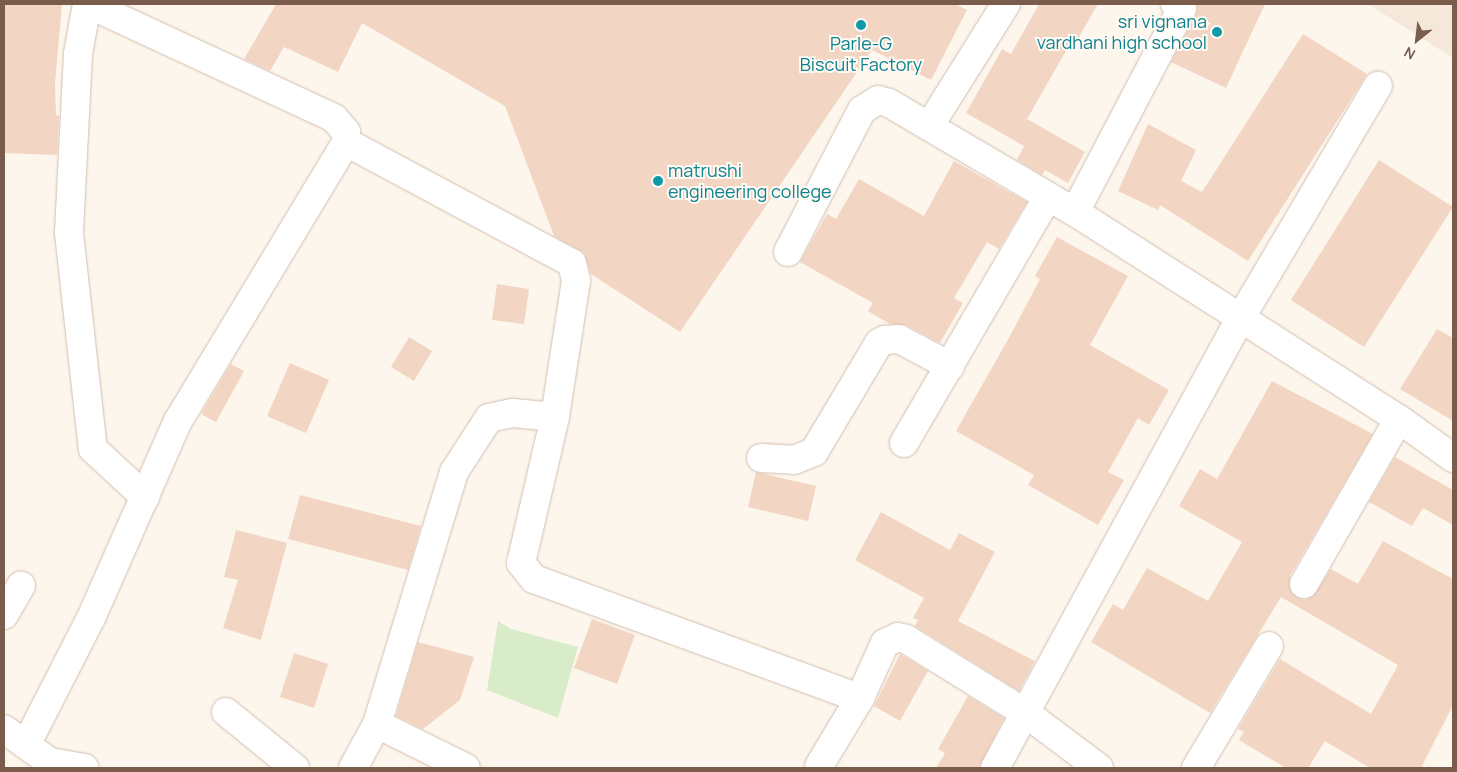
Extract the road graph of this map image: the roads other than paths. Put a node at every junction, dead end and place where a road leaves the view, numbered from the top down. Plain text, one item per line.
1 (88, 4) edge
2 (1006, 4) edge
3 (1175, 4) edge
4 (1378, 86) dead end
5 (930, 125) junction
6 (346, 142) junction
7 (1047, 198) junction
8 (1075, 212) junction
9 (788, 252) dead end
10 (1240, 319) junction
11 (950, 366) junction
12 (555, 417) junction
13 (1400, 419) junction
14 (904, 443) dead end
15 (761, 458) dead end
16 (1453, 458) edge
17 (145, 497) junction
18 (21, 584) dead end
19 (1304, 584) dead end
20 (4, 615) edge
21 (1269, 646) dead end
22 (860, 698) junction
23 (226, 712) dead end
24 (1027, 714) junction
25 (376, 724) junction
26 (4, 729) edge
27 (26, 746) junction
28 (48, 765) edge
29 (819, 766) dead end
30 (84, 768) edge
31 (295, 768) edge
32 (353, 768) edge
33 (466, 768) edge
34 (995, 768) edge
35 (1099, 768) edge
36 (1196, 768) edge

1 - 6 street
1 - 17 street
2 - 5 street
3 - 8 street
4 - 10 street
5 - 7 street
5 - 9 street
6 - 12 street
6 - 17 street
7 - 8 street
7 - 11 street
8 - 10 street
10 - 13 street
10 - 24 street
11 - 14 street
11 - 15 street
12 - 22 street
12 - 25 street
13 - 16 street
13 - 19 street
17 - 27 street
18 - 20 street
21 - 36 street
22 - 24 street
22 - 29 street
23 - 31 street
24 - 34 street
24 - 35 street
25 - 32 street
25 - 33 street
26 - 27 street
27 - 28 street
28 - 30 street

